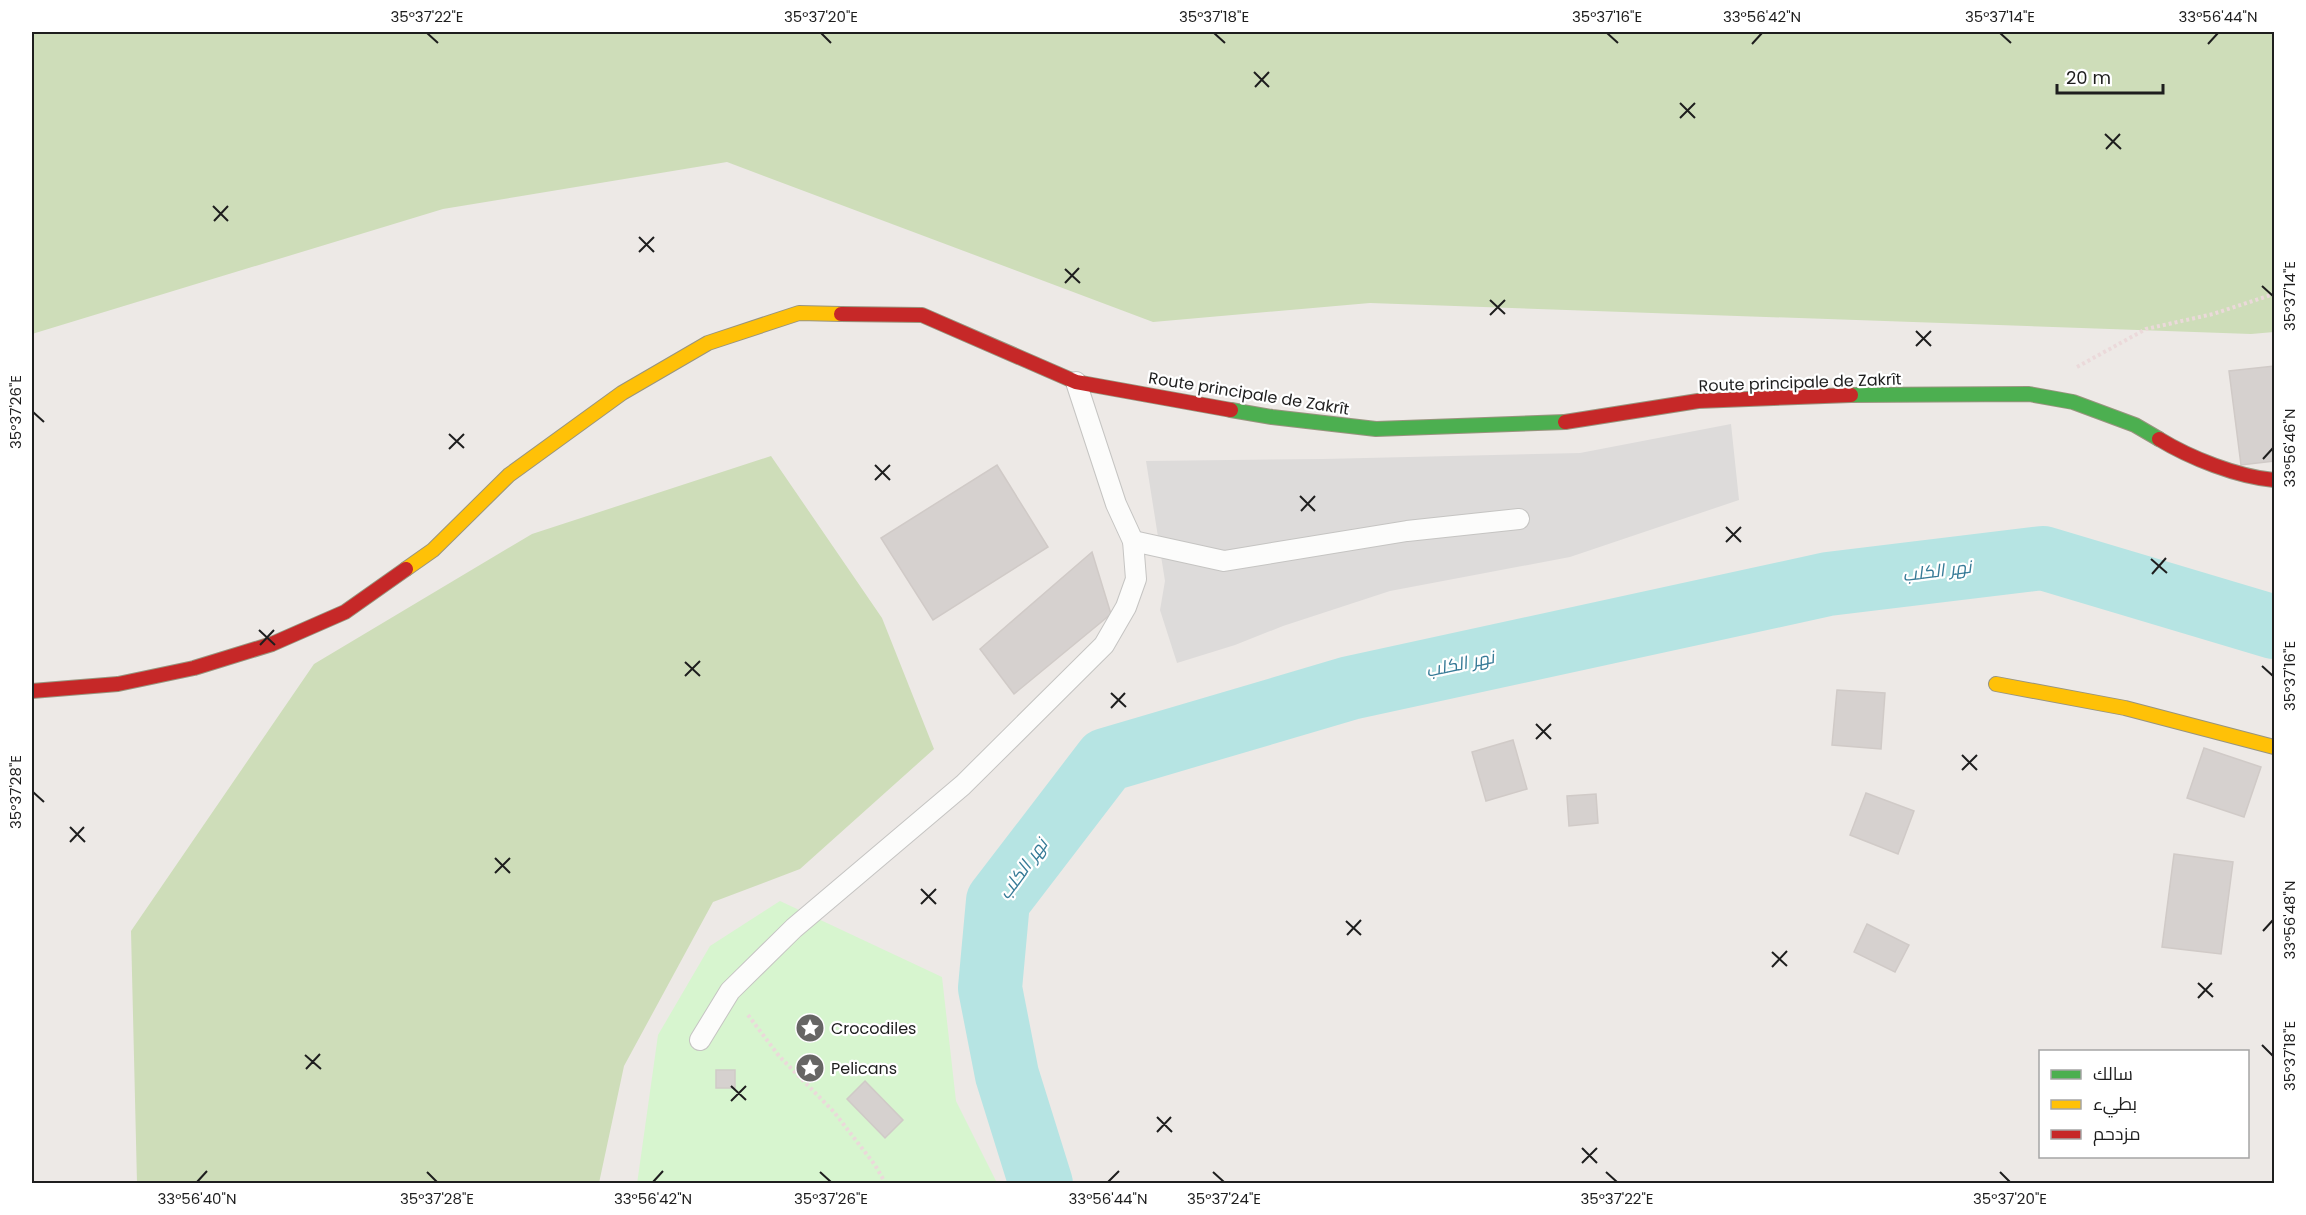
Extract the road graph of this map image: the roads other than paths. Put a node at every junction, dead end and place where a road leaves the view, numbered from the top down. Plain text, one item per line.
1 (1076, 382) junction
2 (2274, 480) edge
3 (1519, 519) dead end
4 (1133, 541) junction
5 (1996, 684) dead end
6 (32, 691) edge
7 (2274, 747) edge
8 (700, 1040) dead end

1 - 2 street, Route principale de Zakrît
1 - 4 lane
1 - 6 street, Route principale de Zakrît
3 - 4 lane
4 - 8 lane
5 - 7 street

